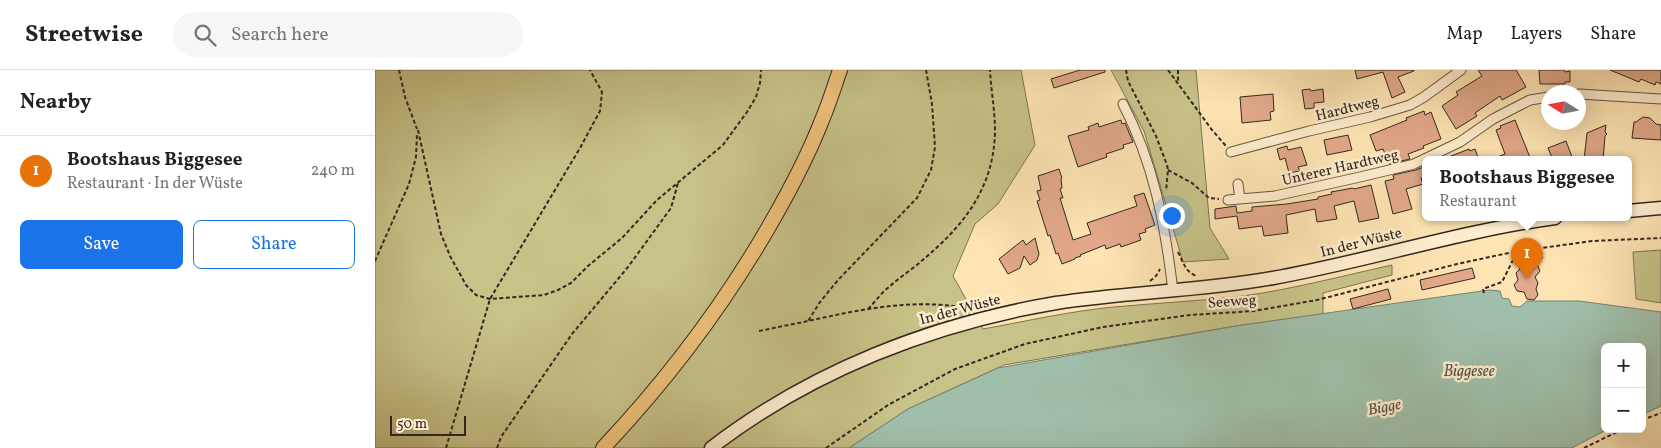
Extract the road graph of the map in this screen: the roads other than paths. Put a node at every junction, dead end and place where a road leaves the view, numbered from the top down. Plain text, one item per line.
1 (840, 70) edge
2 (1461, 70) edge
3 (1586, 94) edge
4 (1541, 98) edge
5 (1661, 99) edge
6 (1123, 104) dead end
7 (1231, 152) road end
8 (1431, 156) edge
9 (1422, 160) edge
10 (1238, 184) dead end
11 (1240, 199) junction
12 (1228, 200) road end
13 (1661, 208) edge
14 (1632, 211) edge
15 (1536, 221) edge
16 (1173, 291) junction
17 (603, 448) edge
18 (711, 448) edge

1 - 17 main road
2 - 7 street, Hardtweg
3 - 5 street
4 - 8 street, Unterer Hardtweg
6 - 16 street
9 - 11 street, Unterer Hardtweg
10 - 11 street
11 - 12 street, Unterer Hardtweg
13 - 14 main road
15 - 16 main road, In der Wüste
16 - 18 main road, In der Wüste

